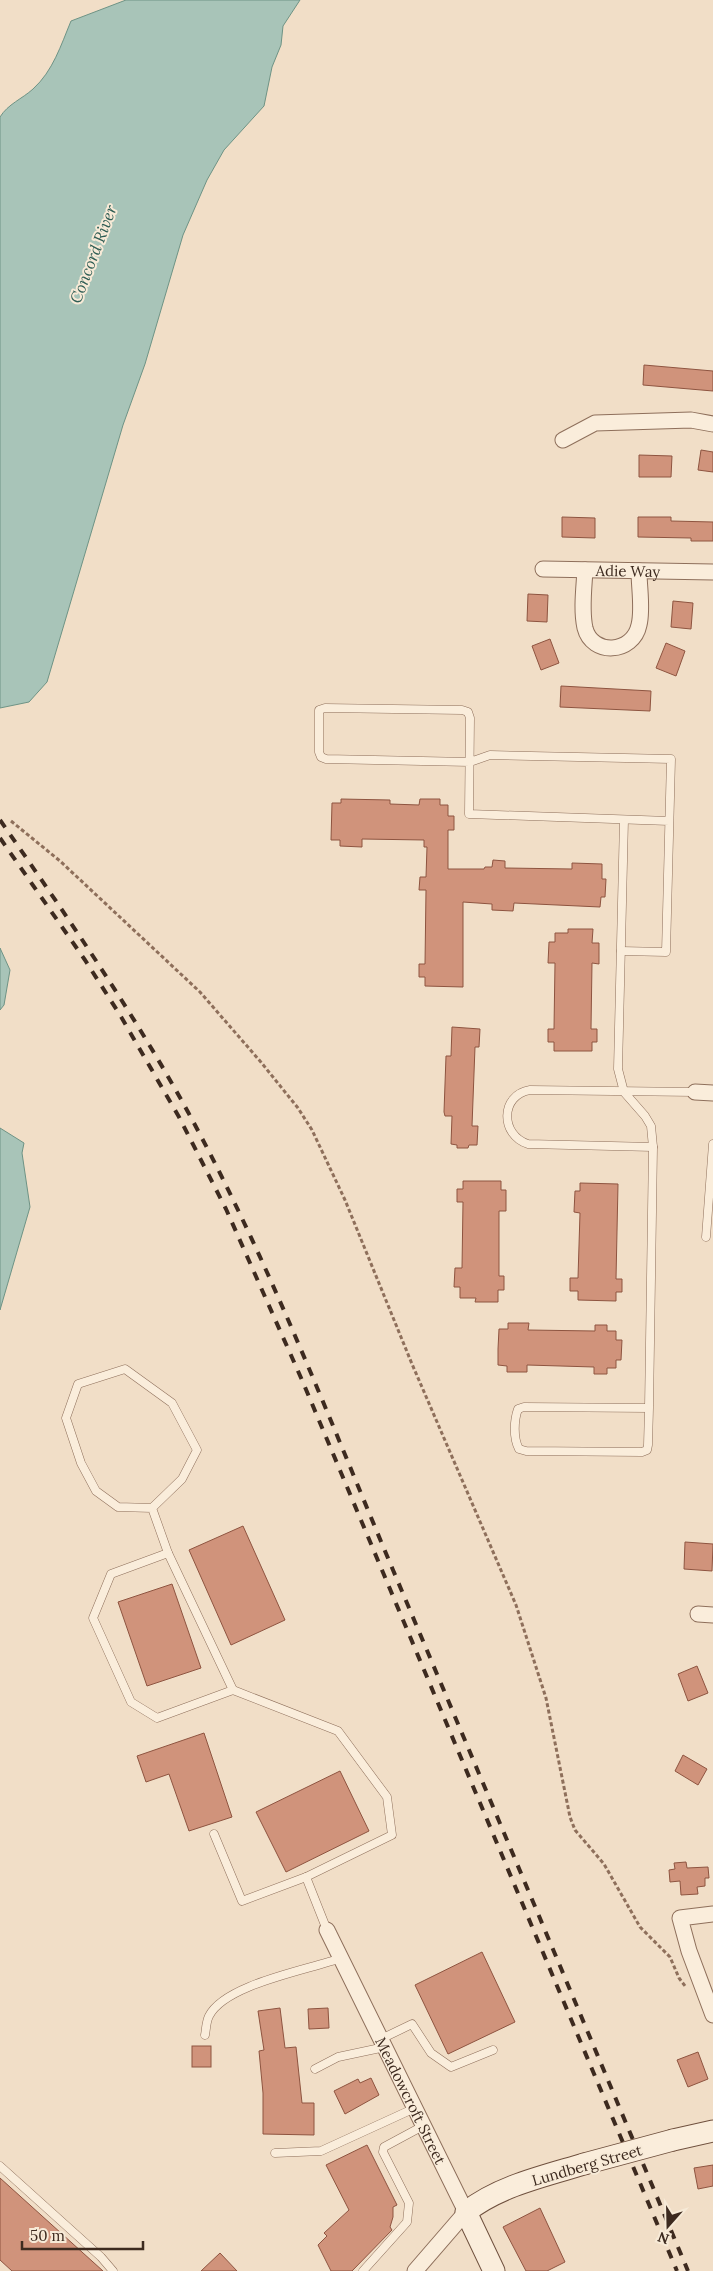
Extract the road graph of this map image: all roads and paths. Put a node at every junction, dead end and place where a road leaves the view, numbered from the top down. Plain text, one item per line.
1 (713, 424) edge
2 (563, 440) dead end
3 (543, 569) dead end
4 (585, 570) junction
5 (639, 571) junction
6 (713, 572) edge
7 (470, 762) junction
8 (12, 820) dead end
9 (624, 820) junction
10 (669, 821) junction
11 (621, 951) junction
12 (624, 1092) junction
13 (695, 1092) joint
14 (713, 1093) edge
15 (713, 1144) edge
16 (653, 1147) junction
17 (706, 1237) dead end
18 (649, 1408) junction
19 (152, 1508) junction
20 (168, 1553) junction
21 (233, 1690) junction
22 (214, 1834) dead end
23 (306, 1877) junction
24 (713, 1914) edge
25 (327, 1930) joint
26 (341, 1958) junction
27 (706, 1996) junction
28 (713, 2015) edge
29 (205, 2035) dead end
30 (383, 2043) junction
31 (493, 2050) dead end
32 (315, 2069) dead end
33 (415, 2108) junction
34 (423, 2126) junction
35 (713, 2132) edge
36 (275, 2153) dead end
37 (0, 2166) edge
38 (466, 2212) junction
39 (113, 2271) edge
40 (363, 2271) edge
41 (415, 2271) edge
42 (494, 2271) edge

1 - 2 street
3 - 4 street, Adie Way
4 - 5 street, Adie Way
4 - 5 street
5 - 6 street, Adie Way
7 - 7 lane
7 - 9 lane
7 - 10 lane
8 - 27 path
9 - 10 lane
9 - 11 lane
10 - 11 lane
11 - 12 lane
12 - 13 lane
12 - 16 lane
12 - 16 lane
13 - 14 street
15 - 17 lane
16 - 18 lane
18 - 18 lane
19 - 19 lane
19 - 20 lane
20 - 21 lane
20 - 21 lane
21 - 23 lane
22 - 23 lane
23 - 25 lane
24 - 27 street
25 - 26 street, Meadowcroft Street
26 - 29 lane
26 - 30 street, Meadowcroft Street
27 - 28 street
30 - 31 lane
30 - 32 lane
30 - 33 street, Meadowcroft Street
33 - 34 street, Meadowcroft Street
33 - 36 lane
34 - 38 street, Meadowcroft Street
34 - 40 lane
35 - 38 street, Lundberg Street, bridge
37 - 39 lane
38 - 41 street
38 - 42 street, Meadowcroft Street

